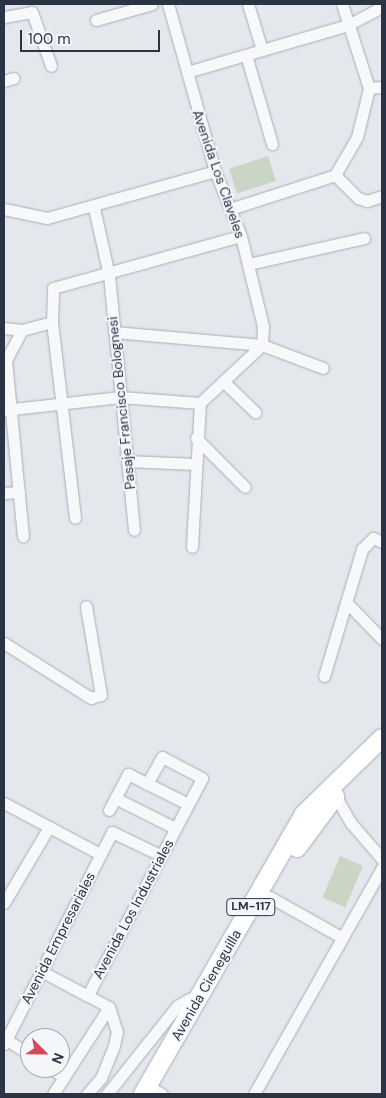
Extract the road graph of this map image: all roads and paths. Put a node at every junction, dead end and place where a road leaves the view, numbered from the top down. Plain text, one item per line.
1 (152, 4) edge
2 (168, 4) edge
3 (248, 4) edge
4 (342, 4) edge
5 (382, 7) edge
6 (4, 17) edge
7 (96, 20) dead end
8 (348, 25) junction
9 (262, 50) junction
10 (246, 55) junction
11 (51, 66) dead end
12 (187, 72) junction
13 (382, 87) edge
14 (369, 88) junction
15 (272, 144) dead end
16 (215, 171) junction
17 (335, 175) junction
18 (382, 196) edge
19 (94, 208) junction
20 (4, 209) edge
21 (230, 209) junction
22 (241, 236) junction
23 (364, 238) dead end
24 (249, 264) junction
25 (109, 275) junction
26 (52, 322) junction
27 (4, 328) edge
28 (22, 330) junction
29 (114, 332) junction
30 (262, 345) junction
31 (323, 368) dead end
32 (223, 381) junction
33 (120, 397) junction
34 (200, 402) junction
35 (64, 404) junction
36 (7, 409) edge
37 (255, 412) dead end
38 (196, 438) junction
39 (128, 461) junction
40 (195, 464) junction
41 (245, 487) dead end
42 (18, 492) junction
43 (4, 493) edge
44 (75, 518) dead end
45 (134, 530) dead end
46 (24, 536) dead end
47 (380, 540) edge
48 (192, 547) dead end
49 (346, 602) junction
50 (86, 606) dead end
51 (382, 639) edge
52 (4, 643) edge
53 (324, 676) dead end
54 (382, 738) edge
55 (382, 753) edge
56 (147, 784) junction
57 (332, 791) junction
58 (115, 798) junction
59 (4, 803) edge
60 (188, 804) junction
61 (108, 810) dead end
62 (49, 827) junction
63 (175, 828) junction
64 (100, 854) junction
65 (160, 855) junction
66 (382, 859) edge
67 (382, 868) edge
68 (270, 897) junction
69 (4, 903) edge
70 (341, 937) junction
71 (41, 971) junction
72 (88, 996) junction
73 (196, 1002) junction
74 (109, 1007) junction
75 (5, 1040) edge
76 (20, 1049) edge
77 (70, 1068) edge
78 (63, 1078) edge
79 (154, 1092) edge
80 (53, 1094) edge
81 (88, 1094) edge
82 (107, 1094) edge
83 (254, 1094) edge

1 - 7 street
2 - 12 street, Avenida Los Claveles
3 - 9 street
4 - 8 street
5 - 8 street
6 - 11 street
8 - 9 street
8 - 14 street
9 - 10 street
10 - 12 street
10 - 15 street
12 - 16 street, Avenida Los Claveles
13 - 14 street
14 - 17 street
16 - 19 street
16 - 21 street, Avenida Los Claveles
17 - 18 street
17 - 21 street
19 - 20 street
19 - 25 street, Pasaje Francisco Bolognesi
21 - 22 street, Avenida Los Claveles
22 - 24 street, Avenida Los Claveles
22 - 25 street
23 - 24 street
24 - 30 street, Avenida Los Claveles
25 - 26 street
25 - 29 street, Pasaje Francisco Bolognesi
26 - 28 street
26 - 35 street
27 - 28 street
28 - 36 street
29 - 30 street
29 - 33 street, Pasaje Francisco Bolognesi
30 - 31 street
30 - 32 street
32 - 34 street
32 - 37 street
33 - 34 street
33 - 35 street
33 - 39 street, Pasaje Francisco Bolognesi
34 - 38 street
35 - 36 street
35 - 44 street
36 - 42 street
38 - 40 street
38 - 41 street
39 - 40 street
39 - 45 street, Pasaje Francisco Bolognesi
40 - 48 street
42 - 43 street
42 - 46 street
47 - 49 street
49 - 51 street
49 - 53 street
50 - 52 street
54 - 57 main road, Avenida Cieneguilla / LM-117
55 - 57 main road, Avenida Cieneguilla / LM-117
56 - 58 street
56 - 60 street
56 - 60 street, Avenida Los Industriales
57 - 66 street
57 - 68 main road, Avenida Cieneguilla / LM-117
57 - 73 main road, Avenida Cieneguilla / LM-117
58 - 61 street
58 - 63 street
59 - 62 street
60 - 63 street, Avenida Los Industriales
62 - 64 street
62 - 69 street
63 - 65 street, Avenida Los Industriales
64 - 65 street, Avenida Empresariales
64 - 71 street, Avenida Empresariales
65 - 72 street, Avenida Los Industriales
67 - 70 street
68 - 70 street
68 - 79 main road, Avenida Cieneguilla / LM-117
70 - 83 street
71 - 72 street
71 - 75 street, Avenida Empresariales
72 - 74 street, Avenida Los Industriales
73 - 79 main road, Avenida Cieneguilla / LM-117
73 - 82 street
74 - 77 street
74 - 81 street
75 - 76 street
78 - 80 street

